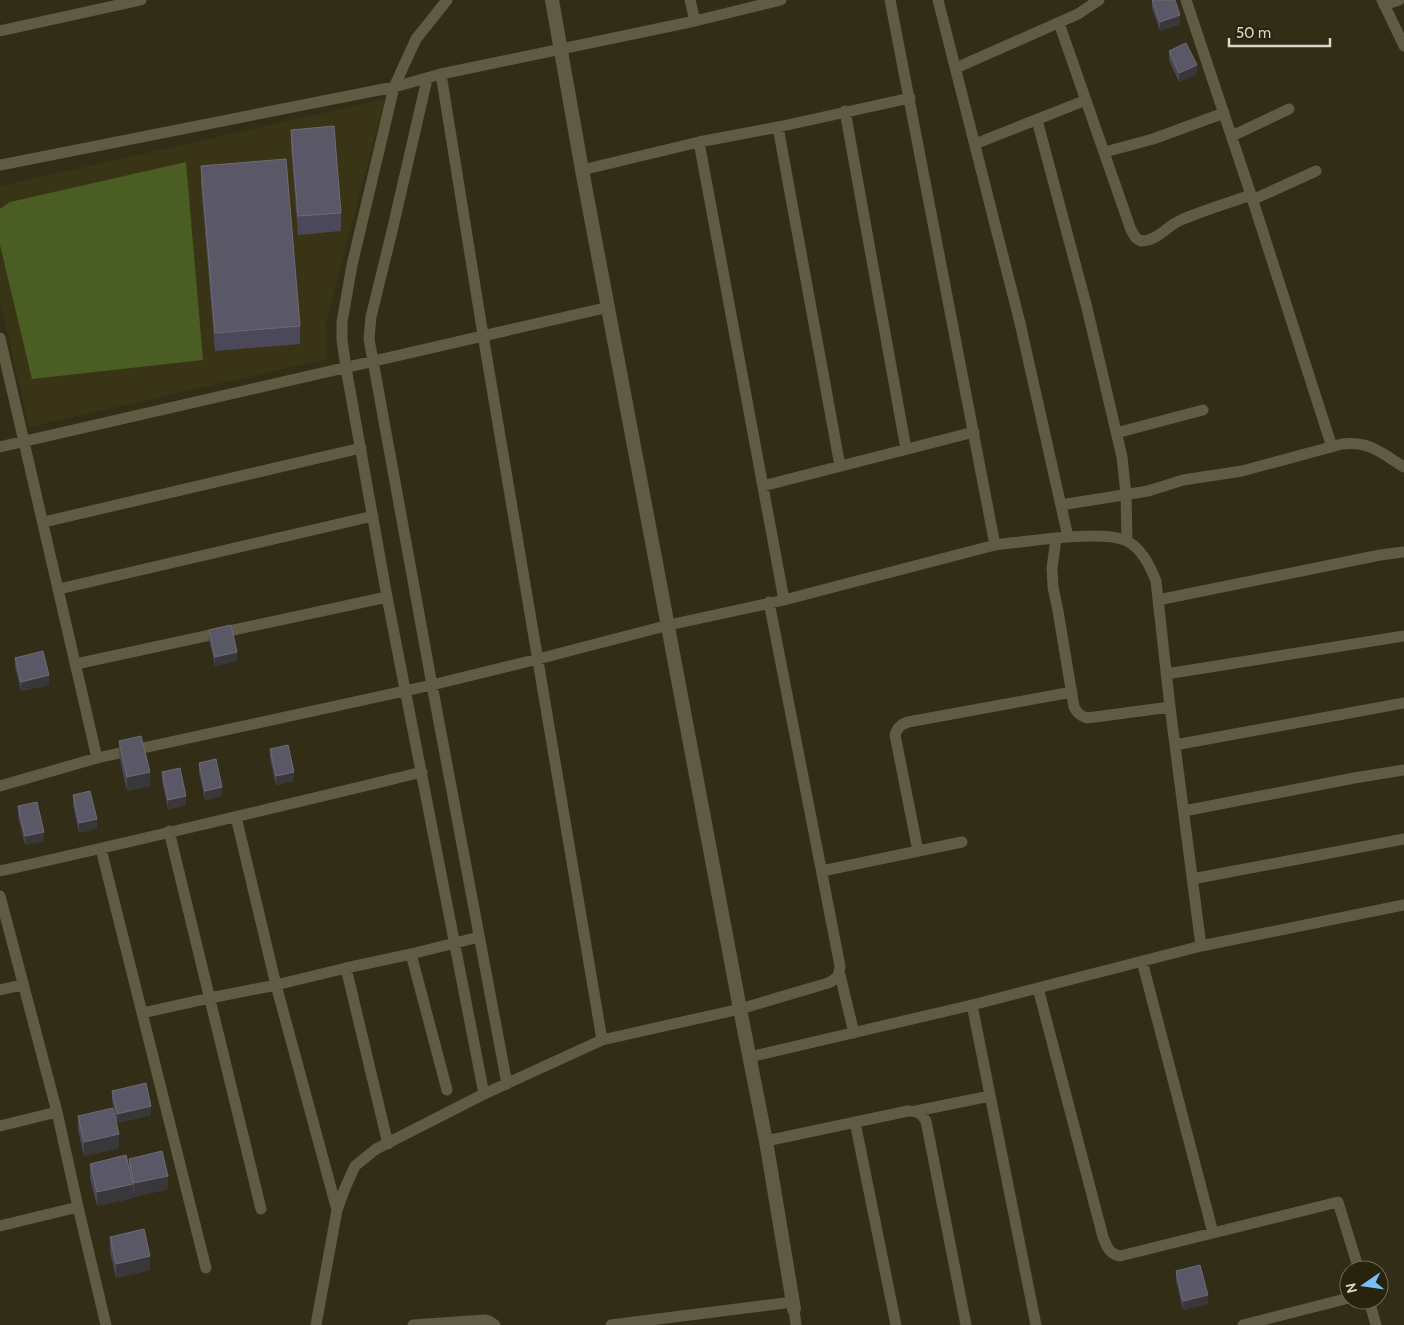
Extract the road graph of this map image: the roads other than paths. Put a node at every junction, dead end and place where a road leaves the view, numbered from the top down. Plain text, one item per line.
1 (141, 0) edge
2 (447, 0) edge
3 (552, 0) edge
4 (690, 0) edge
5 (781, 0) edge
6 (890, 0) edge
7 (938, 0) edge
8 (1099, 0) edge
9 (1186, 0) edge
10 (1399, 0) edge
11 (1383, 2) edge
12 (694, 21) junction
13 (1059, 23) junction
14 (0, 31) edge
15 (1404, 46) edge
16 (561, 48) junction
17 (956, 68) junction
18 (441, 74) junction
19 (427, 79) junction
20 (394, 87) junction
21 (910, 98) junction
22 (1086, 100) junction
23 (1289, 110) dead end
24 (845, 112) junction
25 (1224, 113) junction
26 (1036, 120) junction
27 (778, 127) junction
28 (1232, 136) junction
29 (699, 142) junction
30 (975, 144) junction
31 (1105, 152) junction
32 (0, 165) edge
33 (582, 170) junction
34 (1316, 171) dead end
35 (1252, 198) junction
36 (609, 307) junction
37 (483, 335) junction
38 (0, 338) edge
39 (372, 362) junction
40 (346, 368) junction
41 (1203, 410) dead end
42 (974, 432) junction
43 (1116, 434) junction
44 (25, 442) junction
45 (0, 447) edge
46 (1332, 447) junction
47 (361, 448) junction
48 (906, 449) junction
49 (840, 466) junction
50 (1404, 467) edge
51 (763, 486) junction
52 (1126, 494) junction
53 (1061, 505) junction
54 (373, 516) junction
55 (44, 522) junction
56 (1068, 537) junction
57 (1056, 539) junction
58 (1127, 541) junction
59 (995, 545) junction
60 (1404, 552) edge
61 (59, 589) junction
62 (387, 596) junction
63 (784, 600) junction
64 (1158, 600) junction
65 (769, 602) junction
66 (669, 625) junction
67 (1404, 636) edge
68 (538, 659) junction
69 (76, 664) junction
70 (1166, 674) junction
71 (432, 685) junction
72 (406, 690) junction
73 (1072, 692) junction
74 (1404, 703) edge
75 (1170, 707) junction
76 (1175, 745) junction
77 (97, 758) junction
78 (1404, 770) edge
79 (422, 772) junction
80 (0, 786) edge
81 (1184, 811) junction
82 (236, 816) junction
83 (169, 831) junction
84 (1404, 839) edge
85 (962, 842) dead end
86 (101, 848) junction
87 (918, 851) junction
88 (0, 871) edge
89 (822, 872) junction
90 (1192, 879) junction
91 (0, 896) edge
92 (1404, 905) edge
93 (479, 937) junction
94 (455, 943) junction
95 (1201, 946) junction
96 (411, 954) junction
97 (1142, 961) junction
98 (346, 968) junction
99 (840, 975) junction
100 (22, 985) junction
101 (276, 985) junction
102 (1038, 988) junction
103 (0, 990) edge
104 (210, 998) junction
105 (972, 1005) junction
106 (740, 1009) junction
107 (142, 1013) junction
108 (854, 1033) junction
109 (602, 1040) junction
110 (750, 1057) junction
111 (507, 1084) junction
112 (447, 1090) dead end
113 (484, 1094) junction
114 (990, 1096) junction
115 (916, 1111) junction
116 (57, 1112) junction
117 (855, 1122) junction
118 (0, 1126) edge
119 (766, 1141) junction
120 (388, 1144) junction
121 (78, 1208) junction
122 (261, 1209) dead end
123 (337, 1210) junction
124 (0, 1226) edge
125 (1213, 1232) junction
126 (1356, 1260) edge
127 (206, 1268) dead end
128 (1339, 1301) edge
129 (794, 1306) junction
130 (1372, 1310) edge
131 (1282, 1320) edge
132 (106, 1325) edge
133 (316, 1325) edge
134 (413, 1325) edge
135 (495, 1325) edge
136 (611, 1325) edge
137 (796, 1325) edge
138 (896, 1325) edge
139 (966, 1325) edge
140 (1036, 1325) edge
141 (1243, 1325) edge
142 (1376, 1325) edge

1 - 14 street
2 - 20 street
3 - 16 street
4 - 12 street
5 - 12 street
6 - 21 street
7 - 17 street
8 - 13 street
9 - 25 street
10 - 11 street
11 - 15 street
12 - 16 street
13 - 17 street
13 - 22 street
16 - 18 street
16 - 33 street
17 - 30 street
18 - 19 street
18 - 37 street
19 - 20 street
19 - 39 street
20 - 32 street
20 - 40 street
21 - 24 street
21 - 42 street
22 - 26 street
22 - 31 street
23 - 28 street
24 - 27 street
24 - 48 street
25 - 28 street
25 - 31 street
26 - 30 street
26 - 43 street
27 - 29 street
27 - 49 street
28 - 35 street
29 - 33 street
29 - 51 street
30 - 53 street
31 - 35 street
33 - 36 street
34 - 35 street
35 - 46 street
36 - 37 street
36 - 66 street
37 - 39 street
37 - 68 street
38 - 44 street
39 - 40 street
39 - 71 street
40 - 44 street
40 - 47 street
41 - 43 street
42 - 48 street
42 - 59 street
43 - 52 street
44 - 45 street
44 - 55 street
46 - 50 street
46 - 52 street
47 - 54 street
47 - 55 street
48 - 49 street
49 - 51 street
51 - 63 street
52 - 53 street
52 - 58 street
53 - 56 street
54 - 61 street
54 - 62 street
55 - 61 street
56 - 57 street
56 - 58 street
57 - 59 street
57 - 73 street
58 - 64 street
59 - 63 street
60 - 64 street
61 - 69 street
62 - 69 street
62 - 72 street
63 - 65 street
64 - 70 street
65 - 66 street
65 - 89 street
66 - 68 street
66 - 106 street
67 - 70 street
68 - 71 street
68 - 109 street
69 - 77 street
70 - 75 street
71 - 72 street
71 - 93 street
72 - 77 street
72 - 79 street
73 - 75 street
73 - 87 street
74 - 76 street
75 - 76 street
76 - 81 street
77 - 80 street
78 - 81 street
79 - 82 street
79 - 94 street
81 - 90 street
82 - 83 street
82 - 101 street
83 - 86 street
83 - 104 street
84 - 90 street
85 - 87 street
86 - 88 street
86 - 107 street
87 - 89 street
89 - 99 street
90 - 95 street
91 - 100 street
92 - 95 street
93 - 94 street
93 - 111 street
94 - 96 street
94 - 113 street
95 - 97 street
96 - 98 street
96 - 112 street
97 - 102 street
97 - 125 street
98 - 101 street
98 - 120 street
99 - 106 street
99 - 108 street
100 - 103 street
100 - 116 street
101 - 104 street
101 - 123 street
102 - 105 street
102 - 125 street
104 - 107 street
104 - 122 street
105 - 108 street
105 - 114 street
106 - 109 street
106 - 110 street
107 - 127 street
108 - 110 street
109 - 111 street
110 - 119 street
111 - 113 street
113 - 120 street
114 - 115 street
114 - 140 street
115 - 117 street
115 - 139 street
116 - 118 street
116 - 121 street
117 - 119 street
117 - 138 street
119 - 129 street
120 - 123 street
121 - 124 street
121 - 132 street
123 - 133 street
125 - 126 street
128 - 131 street
129 - 136 street
129 - 137 street
130 - 142 street
131 - 141 street
134 - 135 street

